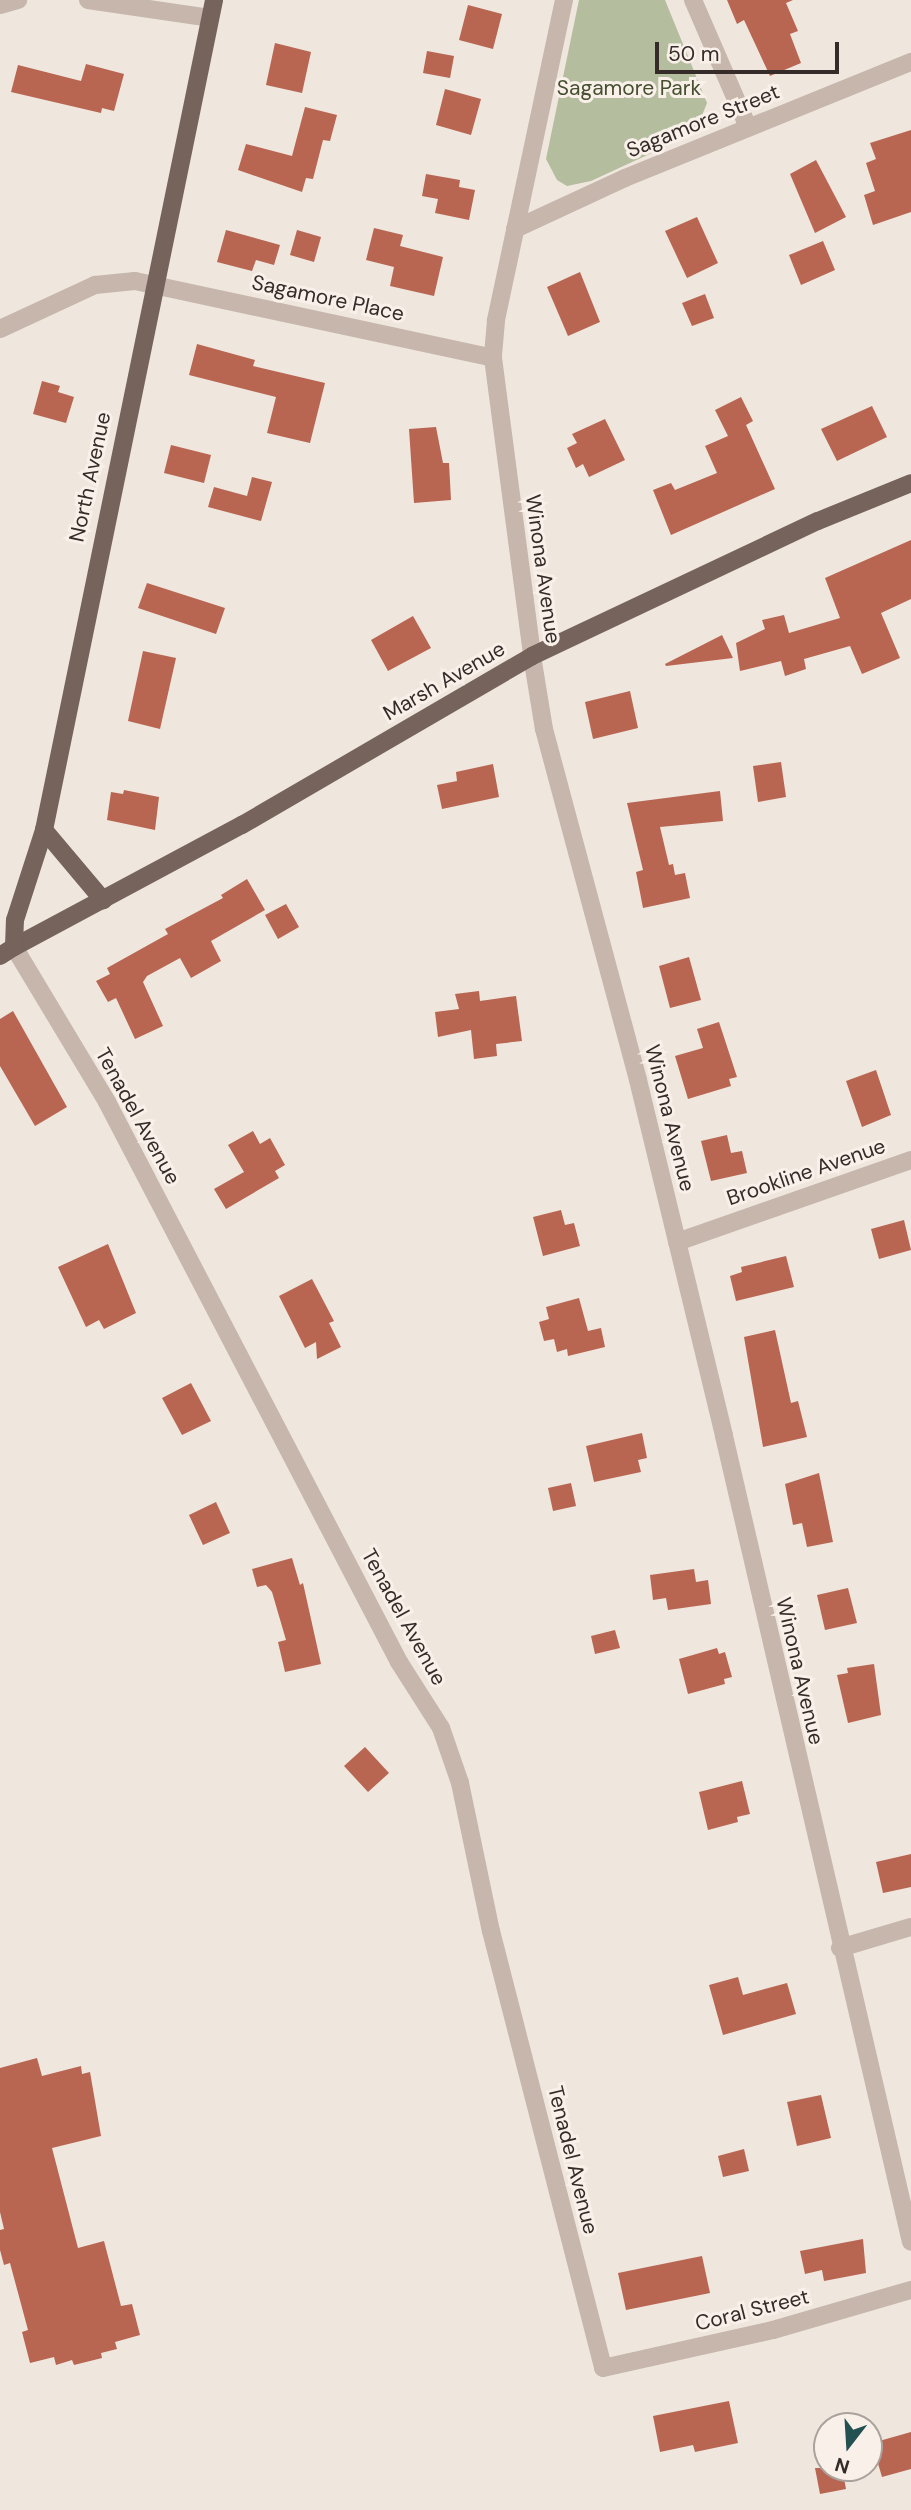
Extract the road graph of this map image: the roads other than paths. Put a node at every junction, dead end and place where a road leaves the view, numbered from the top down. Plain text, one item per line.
1 (18, 0) edge
2 (88, 0) edge
3 (214, 0) edge
4 (564, 0) edge
5 (693, 0) edge
6 (0, 5) edge
7 (210, 18) junction
8 (911, 62) edge
9 (748, 127) junction
10 (515, 229) junction
11 (154, 283) junction
12 (0, 329) edge
13 (493, 358) junction
14 (911, 483) edge
15 (532, 656) junction
16 (44, 830) junction
17 (103, 900) junction
18 (7, 951) edge
19 (911, 1160) edge
20 (677, 1242) junction
21 (911, 1927) edge
22 (840, 1948) junction
23 (911, 2242) edge
24 (911, 2290) edge
25 (603, 2368) joint

1 - 6 street
2 - 7 street
3 - 7 main road, North Avenue
4 - 10 street, Winona Avenue
5 - 9 street
7 - 11 main road, North Avenue
8 - 9 street, Sagamore Street
9 - 10 street, Sagamore Street
10 - 13 street, Winona Avenue
11 - 12 street, Sagamore Place
11 - 13 street, Sagamore Place
11 - 16 main road, North Avenue
13 - 15 street, Winona Avenue
14 - 15 main road, Marsh Avenue
15 - 17 main road, Marsh Avenue
15 - 20 street, Winona Avenue
16 - 17 main road
16 - 18 main road, North Avenue
17 - 18 main road, Marsh Avenue
18 - 25 street, Tenadel Avenue
19 - 20 street, Brookline Avenue
20 - 22 street, Winona Avenue
21 - 22 street
22 - 23 street, Winona Avenue
24 - 25 street, Coral Street

